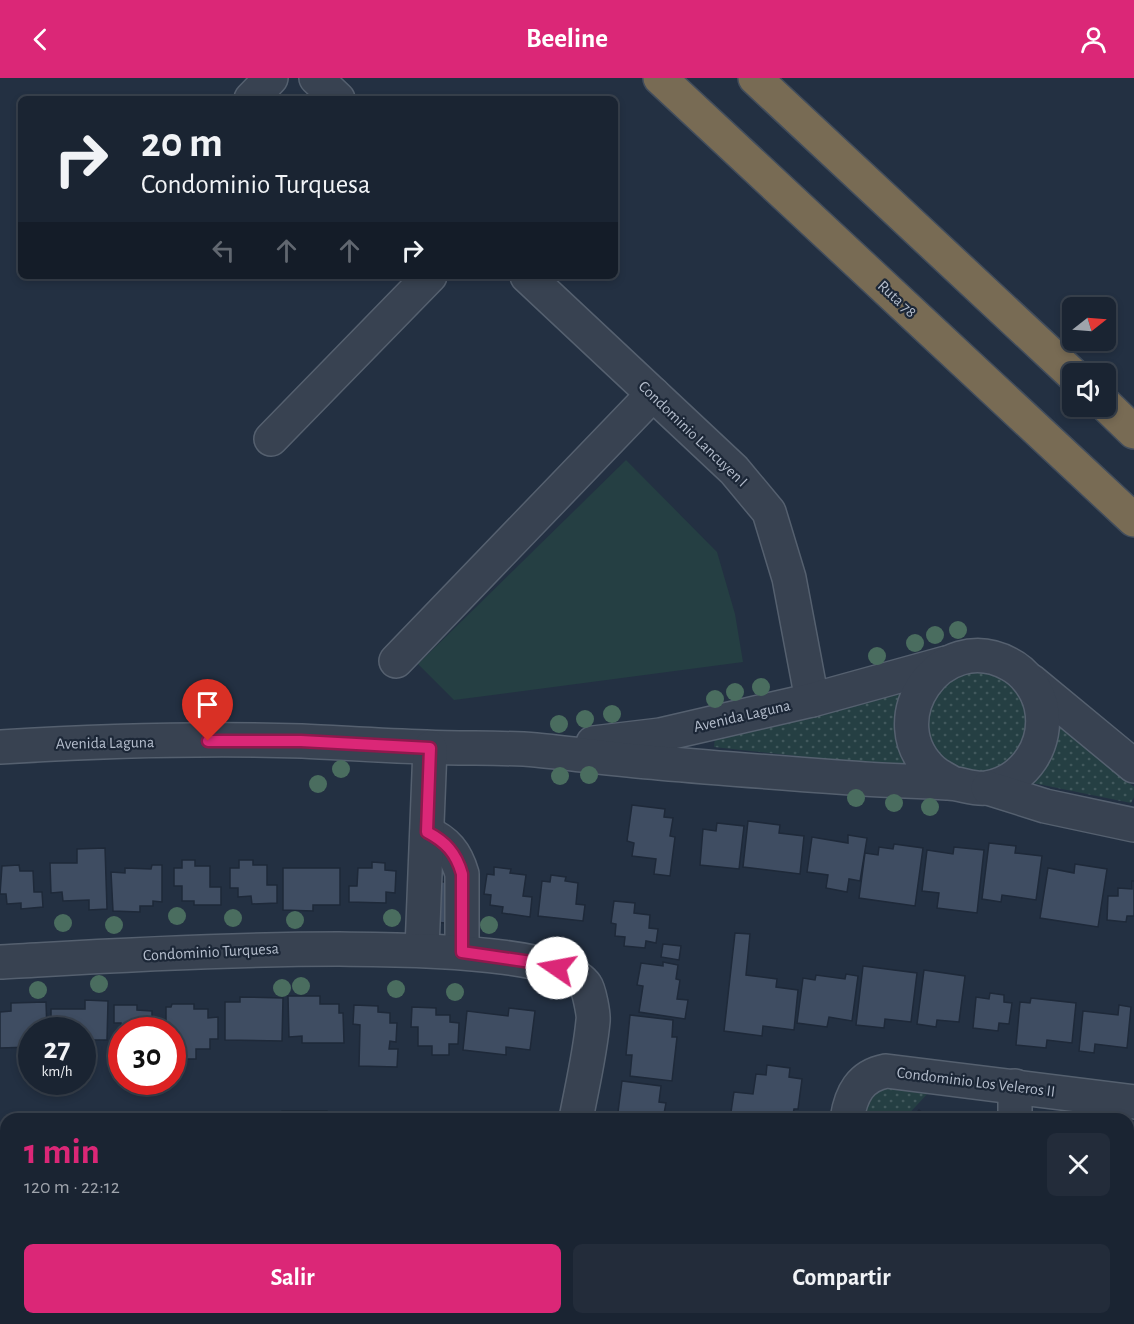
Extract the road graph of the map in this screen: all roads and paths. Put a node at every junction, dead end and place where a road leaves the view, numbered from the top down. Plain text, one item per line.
1 (271, 78) edge
2 (316, 78) edge
3 (660, 78) edge
4 (755, 78) edge
5 (254, 96) edge
6 (335, 96) edge
7 (427, 279) edge
8 (530, 279) edge
9 (1062, 365) edge
10 (652, 394) junction
11 (1116, 415) edge
12 (1134, 432) edge
13 (271, 439) dead end
14 (1134, 520) edge
15 (396, 661) dead end
16 (948, 663) junction
17 (1026, 677) junction
18 (812, 700) junction
19 (0, 747) edge
20 (430, 748) junction
21 (533, 750) junction
22 (1134, 766) edge
23 (952, 783) junction
24 (988, 788) junction
25 (1130, 821) edge
26 (427, 832) junction
27 (422, 950) junction
28 (462, 952) junction
29 (0, 962) edge
30 (1015, 1086) junction
31 (1134, 1102) edge
32 (577, 1113) edge
33 (848, 1113) edge
34 (1015, 1113) edge

1 - 5 street
2 - 6 street
3 - 14 highway, Ruta 78
4 - 9 highway
7 - 13 street
8 - 10 street, Condominio Lancuyen I
10 - 15 street
10 - 18 street, Condominio Lancuyen I
11 - 12 highway
16 - 17 street
16 - 18 street, Avenida Laguna
16 - 23 street
17 - 22 street
17 - 24 street
18 - 21 street, Avenida Laguna
19 - 20 street, Avenida Laguna
20 - 21 street, Avenida Laguna
20 - 26 street
21 - 23 street, Avenida Laguna
23 - 24 street
24 - 25 street
26 - 27 street
26 - 28 street
27 - 28 street, Condominio Turquesa
27 - 29 street, Condominio Turquesa
28 - 32 street, Condominio Turquesa
30 - 31 street, Condominio Los Veleros II
30 - 33 street, Condominio Los Veleros II
30 - 34 street

